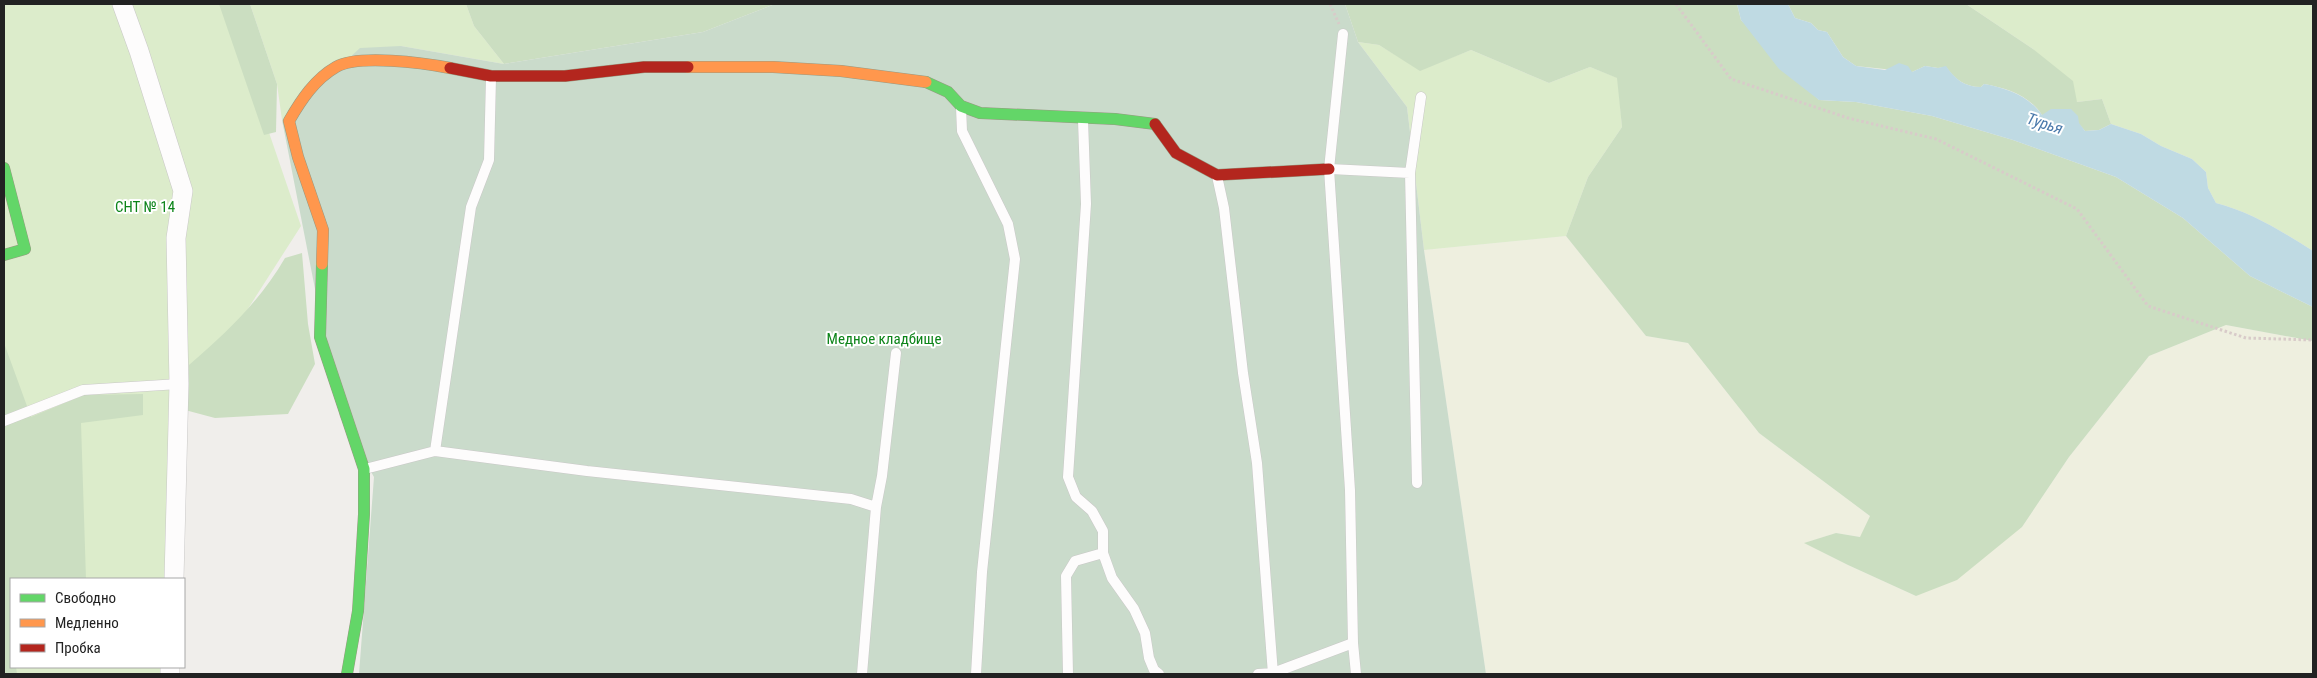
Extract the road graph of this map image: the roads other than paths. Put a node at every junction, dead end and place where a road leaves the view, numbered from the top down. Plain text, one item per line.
1 (122, 4) edge
2 (1343, 34) road end
3 (491, 76) junction
4 (1421, 97) dead end
5 (961, 106) junction
6 (1083, 119) junction
7 (4, 168) edge
8 (1329, 169) junction
9 (1410, 173) junction
10 (1217, 175) junction
11 (4, 255) edge
12 (896, 352) dead end
13 (179, 384) junction
14 (4, 421) edge
15 (435, 451) junction
16 (364, 469) junction
17 (1417, 483) dead end
18 (876, 507) junction
19 (1103, 553) junction
20 (174, 578) edge
21 (1353, 643) junction
22 (347, 674) edge
23 (862, 674) edge
24 (976, 674) edge
25 (1068, 674) edge
26 (1159, 674) edge
27 (1258, 674) edge
28 (1273, 674) edge
29 (1356, 674) edge

1 - 13 street
2 - 8 lane
3 - 5 street
3 - 15 lane
3 - 16 street
4 - 9 lane
5 - 6 street
5 - 24 lane
6 - 10 street
6 - 19 lane
7 - 11 street
8 - 9 lane
8 - 10 street
8 - 21 lane
9 - 17 lane
10 - 28 lane
12 - 18 lane
13 - 14 lane
13 - 20 street
15 - 16 lane
15 - 18 lane
16 - 22 street
18 - 23 lane
19 - 25 lane
19 - 26 lane
21 - 28 lane
21 - 29 lane
27 - 28 lane

